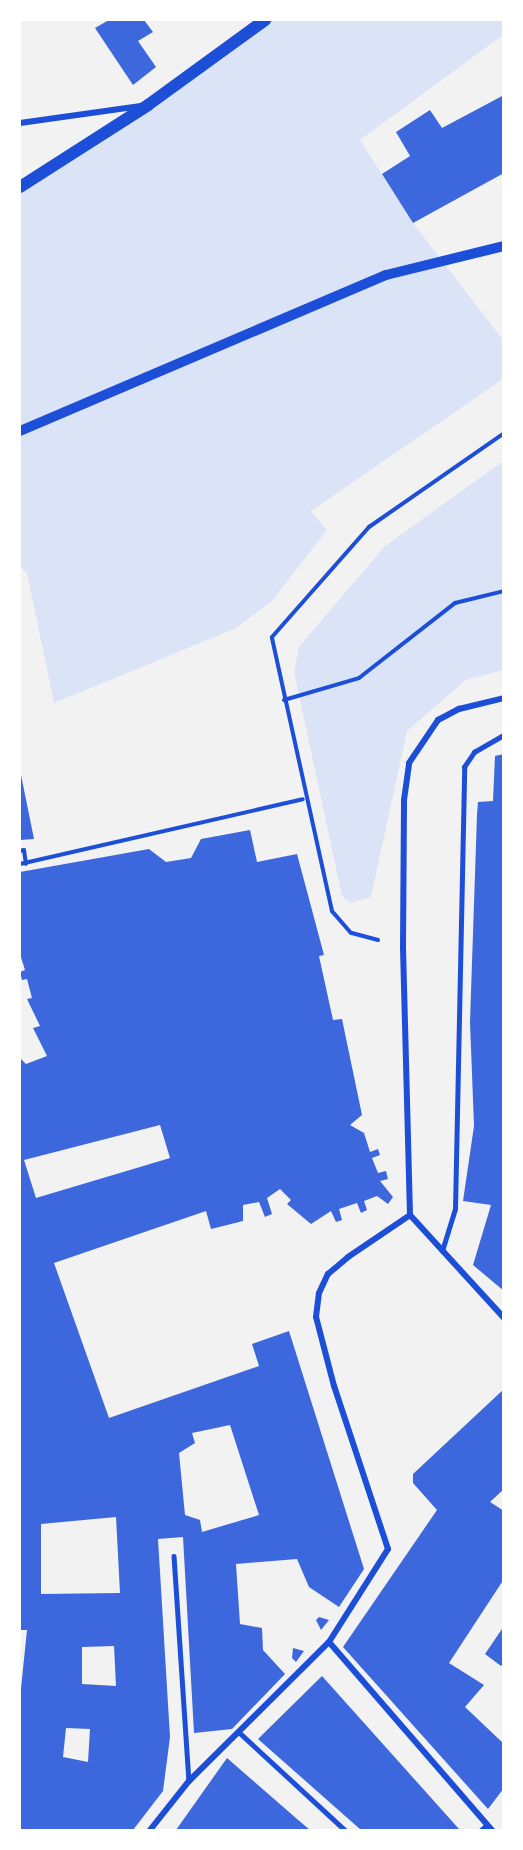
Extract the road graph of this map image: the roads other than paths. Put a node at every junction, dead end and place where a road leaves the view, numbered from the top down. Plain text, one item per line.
1 (265, 20) edge
2 (148, 105) junction
3 (20, 123) edge
4 (20, 187) edge
5 (504, 246) edge
6 (20, 431) edge
7 (504, 698) edge
8 (504, 735) edge
9 (410, 1215) junction
10 (442, 1251) junction
11 (504, 1318) edge
12 (174, 1556) dead end
13 (329, 1642) junction
14 (241, 1734) junction
15 (189, 1780) junction
16 (489, 1828) edge
17 (150, 1830) edge
18 (345, 1830) edge
19 (481, 1830) edge

1 - 2 main road
2 - 3 street
2 - 4 main road
5 - 6 street
7 - 9 street
8 - 10 lane
9 - 10 street
9 - 13 street
10 - 11 street
12 - 15 lane
13 - 14 street
13 - 16 street
14 - 15 street
14 - 18 lane
15 - 17 street
16 - 19 lane

